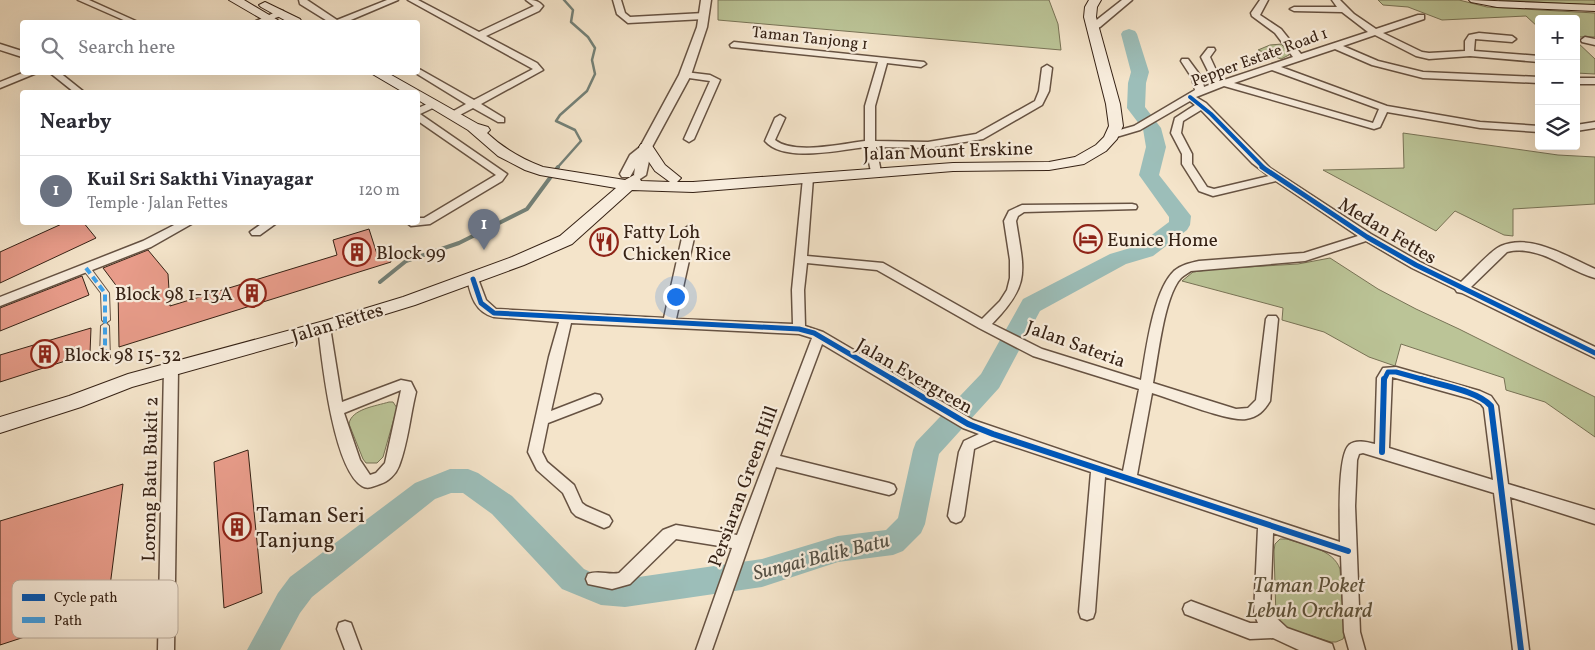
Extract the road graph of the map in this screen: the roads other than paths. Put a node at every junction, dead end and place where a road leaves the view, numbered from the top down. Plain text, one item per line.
1 (82, 0) edge
2 (235, 0) edge
3 (256, 0) edge
4 (303, 0) edge
5 (394, 0) edge
6 (412, 0) edge
7 (530, 0) edge
8 (617, 0) edge
9 (706, 0) edge
10 (1128, 0) edge
11 (1263, 0) edge
12 (1336, 0) edge
13 (1475, 0) edge
14 (1091, 2) edge
15 (1595, 8) edge
16 (1294, 9) dead end
17 (1342, 10) junction
18 (704, 16) junction
19 (1421, 16) dead end
20 (270, 19) edge
21 (129, 20) edge
22 (331, 20) edge
23 (345, 20) edge
24 (1092, 28) junction
25 (1375, 31) junction
26 (480, 36) junction
27 (1512, 39) dead end
28 (1584, 40) dead end
29 (1595, 42) edge
30 (734, 45) dead end
31 (1334, 45) junction
32 (0, 47) edge
33 (1211, 50) dead end
34 (1470, 52) junction
35 (20, 53) edge
36 (1298, 57) junction
37 (1535, 59) edge
38 (883, 60) junction
39 (1185, 61) dead end
40 (921, 64) dead end
41 (1273, 67) junction
42 (1047, 68) dead end
43 (420, 73) edge
44 (27, 75) edge
45 (57, 75) edge
46 (381, 75) edge
47 (685, 75) junction
48 (1535, 80) edge
49 (1580, 80) edge
50 (1595, 82) edge
51 (1221, 84) junction
52 (0, 85) edge
53 (76, 90) edge
54 (408, 90) edge
55 (1200, 91) junction
56 (420, 96) edge
57 (1190, 97) junction
58 (434, 104) junction
59 (474, 104) junction
60 (1203, 106) junction
61 (1384, 108) junction
62 (420, 111) edge
63 (453, 115) junction
64 (420, 118) edge
65 (780, 118) dead end
66 (501, 120) dead end
67 (1595, 125) edge
68 (1580, 127) edge
69 (1535, 129) edge
70 (1113, 135) junction
71 (689, 139) dead end
72 (870, 144) junction
73 (645, 148) junction
74 (876, 172) junction
75 (674, 178) junction
76 (808, 178) junction
77 (1276, 178) junction
78 (628, 179) junction
79 (775, 180) junction
80 (1132, 208) dead end
81 (420, 222) edge
82 (184, 225) edge
83 (268, 225) edge
84 (690, 229) dead end
85 (256, 232) dead end
86 (1367, 237) junction
87 (802, 259) junction
88 (86, 268) junction
89 (1595, 274) edge
90 (474, 279) junction
91 (1461, 289) junction
92 (0, 302) edge
93 (566, 318) junction
94 (1272, 319) dead end
95 (669, 322) junction
96 (983, 325) junction
97 (324, 327) junction
98 (799, 329) junction
99 (819, 335) junction
100 (1595, 354) edge
101 (105, 358) dead end
102 (171, 369) junction
103 (128, 381) junction
104 (1146, 387) junction
105 (595, 399) dead end
106 (336, 410) junction
107 (0, 413) edge
108 (541, 420) junction
109 (0, 425) edge
110 (993, 434) junction
111 (1382, 452) junction
112 (771, 460) junction
113 (1098, 470) junction
114 (1129, 480) junction
115 (1502, 488) junction
116 (889, 489) dead end
117 (956, 516) dead end
118 (1595, 516) edge
119 (604, 521) dead end
120 (1266, 523) junction
121 (741, 549) junction
122 (1348, 551) junction
123 (594, 579) dead end
124 (167, 580) edge
125 (1191, 609) dead end
126 (1087, 612) dead end
127 (345, 629) dead end
128 (1275, 630) junction
129 (353, 650) edge
130 (704, 650) edge
131 (1326, 650) edge
132 (1357, 650) edge
133 (1521, 650) edge

1 - 21 street
2 - 20 main road
3 - 20 main road
4 - 22 street
5 - 23 street
6 - 26 street
7 - 26 street
8 - 18 street
9 - 18 street
10 - 24 street
11 - 36 street
12 - 17 street
13 - 15 main road
14 - 24 main road
16 - 17 street
17 - 25 street
18 - 47 street
19 - 25 street, Pepper Estate Road 1
24 - 70 main road
25 - 31 street, Pepper Estate Road 1
25 - 34 street
26 - 59 street
27 - 34 street
28 - 29 street
30 - 38 street, Taman Tanjong 1
31 - 36 street, Pepper Estate Road 1
31 - 48 street
32 - 35 street
33 - 51 street
34 - 37 street
36 - 41 street, Pepper Estate Road 1
38 - 40 street, Taman Tanjong 1
38 - 72 street, Taman Tanjong 1
39 - 55 street
41 - 51 street, Pepper Estate Road 1
41 - 61 street
42 - 72 street
43 - 59 street
44 - 52 street
45 - 53 street
46 - 54 main road
47 - 71 street
47 - 73 street
49 - 50 street
51 - 55 street, Pepper Estate Road 1
51 - 61 street
55 - 57 street, Pepper Estate Road 1
56 - 58 main road, Jalan Mount Erskine
57 - 60 street, Medan Fettes
57 - 70 street, Pepper Estate Road 1
58 - 62 street
58 - 63 main road, Jalan Mount Erskine
59 - 63 street
59 - 66 street
60 - 77 street, Medan Fettes
60 - 77 street
61 - 69 street
63 - 78 main road, Jalan Mount Erskine
64 - 81 street
65 - 72 street
67 - 68 street
70 - 74 main road, Jalan Mount Erskine
72 - 74 street, Taman Tanjong 1
73 - 75 main road
73 - 78 street
74 - 76 main road, Jalan Mount Erskine
75 - 78 main road, Jalan Mount Erskine
75 - 79 main road, Jalan Mount Erskine
76 - 79 main road, Jalan Mount Erskine
76 - 87 street
77 - 86 street, Medan Fettes
78 - 79 main road, Jalan Mount Erskine
78 - 90 main road, Jalan Fettes
80 - 96 street
82 - 88 street
83 - 85 street
84 - 95 street
86 - 91 street, Medan Fettes
86 - 104 street
87 - 96 street, Jalan Sateria
87 - 98 street
88 - 92 street
88 - 101 street
89 - 91 street
90 - 93 street, Jalan Evergreen
90 - 97 main road, Jalan Fettes
91 - 100 street, Medan Fettes
93 - 95 street, Jalan Evergreen
93 - 108 street
94 - 104 street, Jalan Sateria
95 - 98 street, Jalan Evergreen
96 - 104 street, Jalan Sateria
97 - 102 main road, Jalan Fettes
97 - 106 street
98 - 99 street, Jalan Evergreen
99 - 110 street, Jalan Evergreen
99 - 112 street, Persiaran Green Hill
102 - 103 main road, Jalan Fettes
102 - 124 street, Lorong Batu Bukit 2
103 - 107 main road, Jalan Fettes
103 - 109 main road, Jalan Fettes
104 - 114 street
105 - 108 street
106 - 106 street
108 - 119 street
110 - 113 street, Jalan Evergreen
110 - 117 street
111 - 115 street
111 - 115 street
111 - 122 street
112 - 116 street
112 - 121 street, Persiaran Green Hill
113 - 114 street, Jalan Evergreen
113 - 126 street
114 - 120 street, Jalan Evergreen
115 - 118 street
115 - 133 street
120 - 122 street, Jalan Evergreen
120 - 128 street
121 - 123 street
121 - 130 street, Persiaran Green Hill
122 - 132 street
125 - 128 street
127 - 129 street
128 - 131 street

